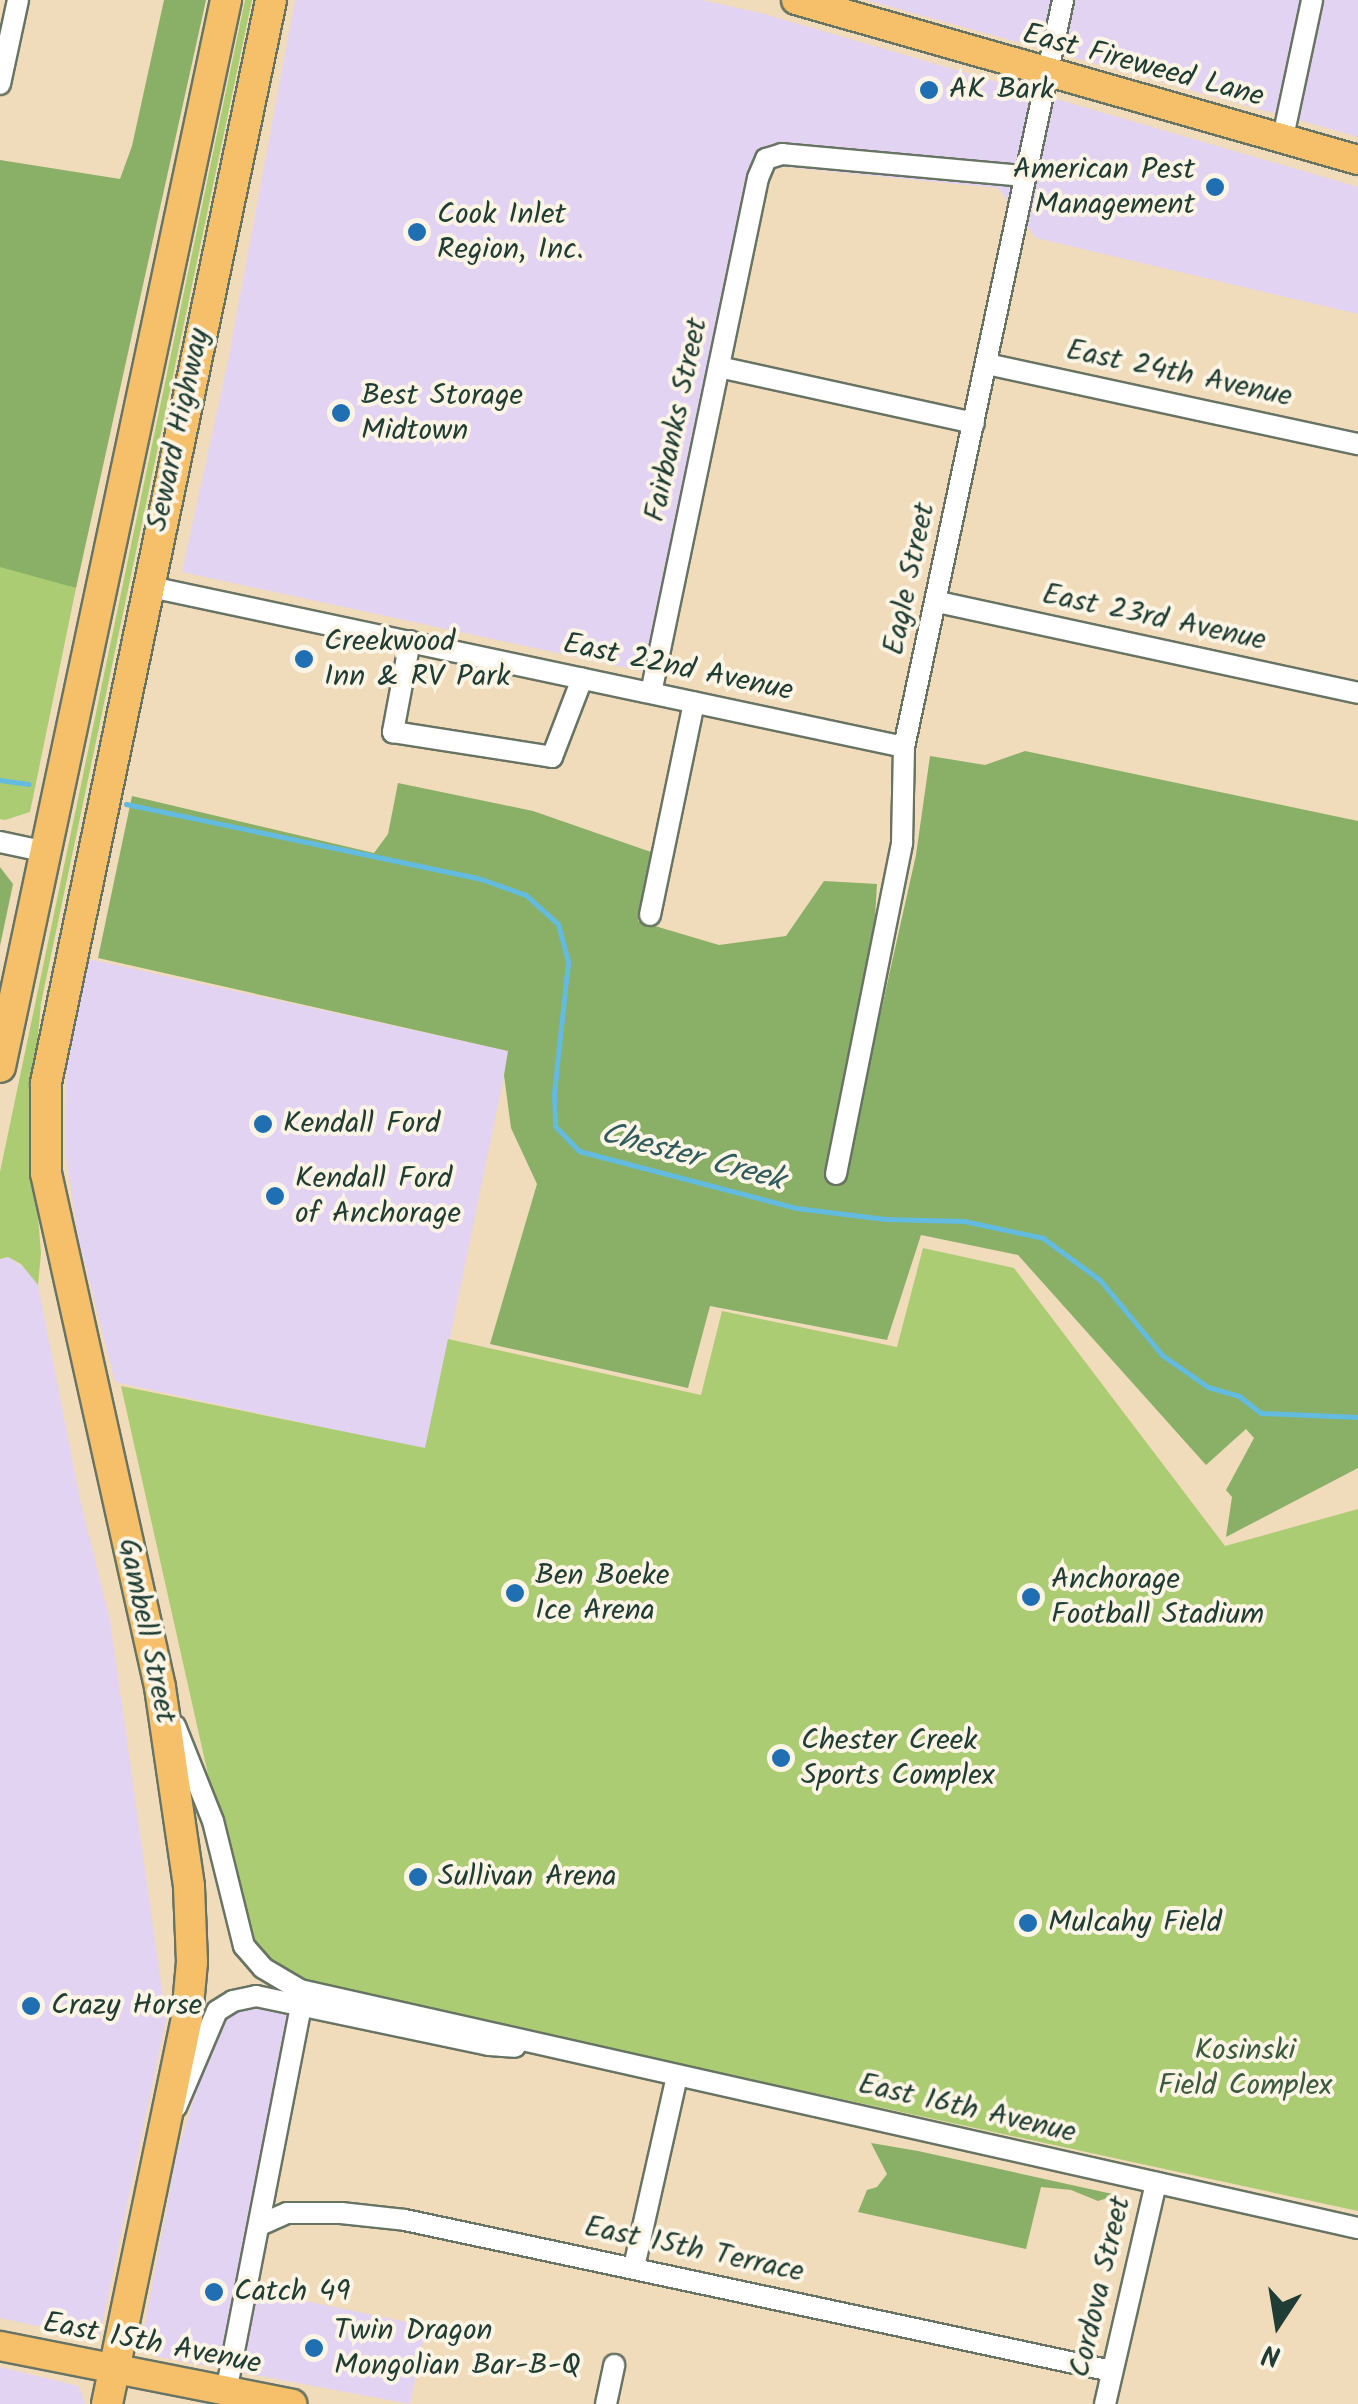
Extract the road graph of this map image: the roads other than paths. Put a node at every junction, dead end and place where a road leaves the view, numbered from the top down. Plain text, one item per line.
1 (18, 0) edge
2 (217, 0) edge
3 (226, 0) edge
4 (271, 0) edge
5 (796, 0) edge
6 (1063, 0) edge
7 (1312, 0) edge
8 (212, 70) junction
9 (1047, 74) junction
10 (0, 84) edge
11 (1283, 137) junction
12 (1358, 160) edge
13 (1024, 176) junction
14 (987, 364) junction
15 (719, 367) junction
16 (974, 423) junction
17 (1358, 444) edge
18 (146, 586) junction
19 (938, 602) junction
20 (410, 641) junction
21 (582, 679) junction
22 (1358, 693) edge
23 (650, 694) junction
24 (694, 702) junction
25 (904, 747) junction
26 (0, 842) edge
27 (47, 852) junction
28 (88, 861) joint
29 (650, 915) dead end
30 (0, 1067) edge
31 (836, 1174) dead end
32 (160, 1688) junction
33 (301, 2006) junction
34 (562, 2050) junction
35 (678, 2076) junction
36 (159, 2140) junction
37 (1156, 2183) junction
38 (262, 2224) junction
39 (1358, 2228) edge
40 (634, 2268) junction
41 (0, 2346) edge
42 (614, 2365) dead end
43 (114, 2370) junction
44 (1112, 2371) junction
45 (226, 2392) junction
46 (107, 2404) edge
47 (292, 2404) edge
48 (606, 2404) edge
49 (1105, 2404) edge

1 - 10 street
2 - 8 highway
3 - 8 highway, Seward Highway
4 - 18 highway, Seward Highway
5 - 9 main road, East Fireweed Lane
6 - 9 street, Eagle Street
7 - 11 street
8 - 27 highway, Seward Highway
9 - 11 main road, East Fireweed Lane
9 - 13 street, Eagle Street
11 - 12 main road, East Fireweed Lane
13 - 14 street, Eagle Street
13 - 15 street, Fairbanks Street
14 - 16 street, Eagle Street
14 - 17 street, East 24th Avenue
15 - 16 street
15 - 23 street, Fairbanks Street
16 - 19 street, Eagle Street
18 - 20 street, East 22nd Avenue
18 - 28 highway, Seward Highway
19 - 22 street, East 23rd Avenue
19 - 25 street, Eagle Street
20 - 21 street, East 22nd Avenue
20 - 21 street
21 - 23 street, East 22nd Avenue
23 - 24 street, East 22nd Avenue
24 - 25 street, East 22nd Avenue
24 - 29 street
25 - 31 street, Eagle Street
26 - 27 street
27 - 30 highway, Seward Highway
28 - 32 highway, Gambell Street
32 - 34 street, East 16th Avenue
32 - 36 highway, Gambell Street
33 - 34 street, East 16th Avenue
33 - 36 street, East 16th Avenue
33 - 38 street
34 - 35 street, East 16th Avenue
35 - 37 street, East 16th Avenue
35 - 40 street
36 - 43 highway, Gambell Street
37 - 39 street, East 16th Avenue
37 - 44 street, Cordova Street
38 - 40 street, East 15th Terrace
38 - 45 street
40 - 44 street, East 15th Terrace
41 - 43 main road, East 15th Avenue
42 - 48 street
43 - 45 main road, East 15th Avenue
43 - 46 highway, Gambell Street
44 - 49 street, Cordova Street
45 - 47 main road, East 15th Avenue

